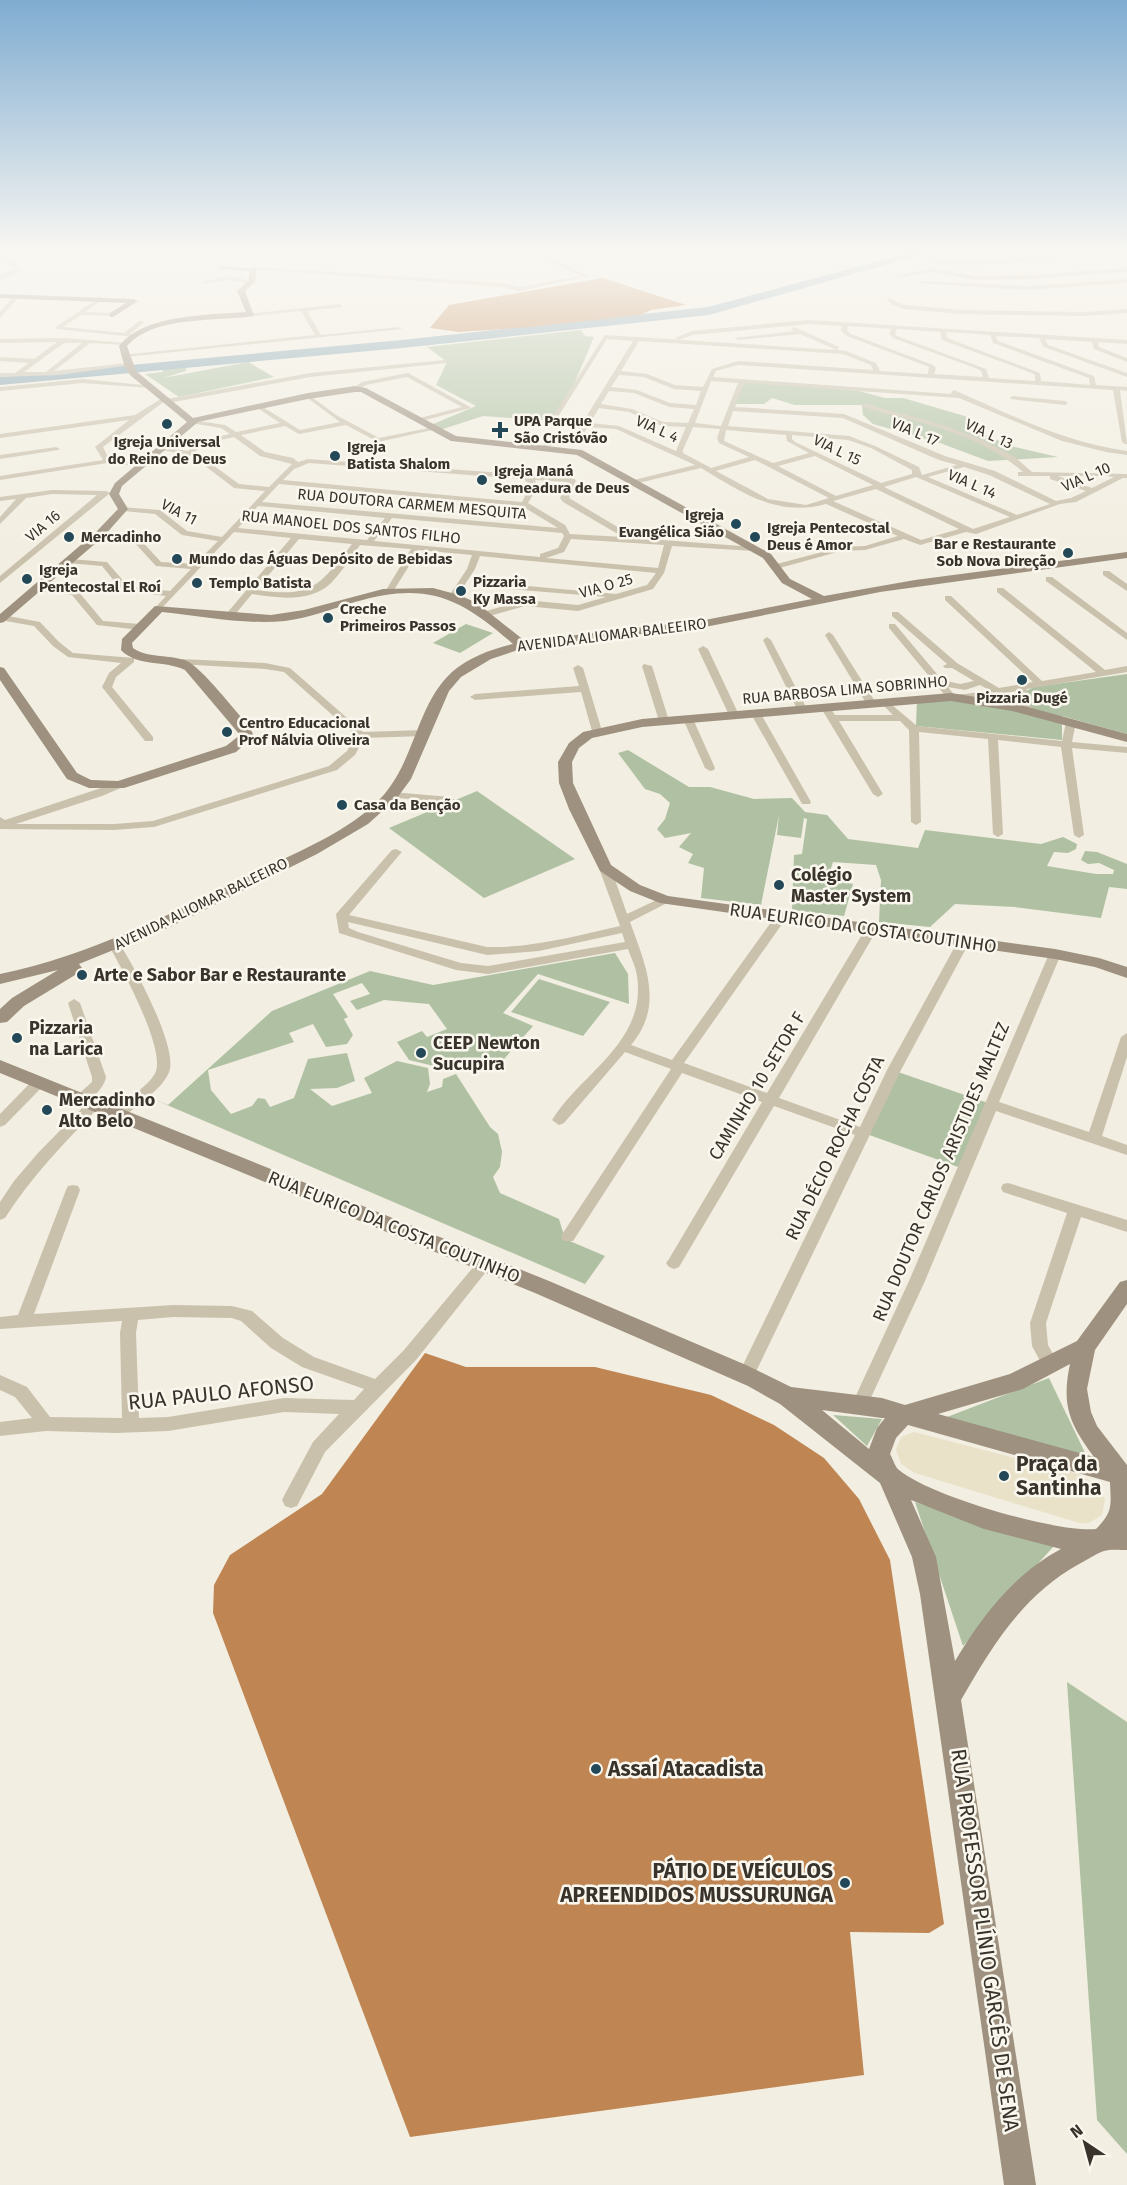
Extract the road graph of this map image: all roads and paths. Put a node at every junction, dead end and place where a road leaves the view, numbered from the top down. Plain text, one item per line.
1 (43, 355) edge
2 (71, 355) edge
3 (136, 355) edge
4 (593, 355) edge
5 (627, 355) edge
6 (851, 355) edge
7 (902, 355) edge
8 (944, 355) edge
9 (986, 355) edge
10 (1030, 355) edge
11 (1071, 355) edge
12 (125, 356) joint
13 (1039, 358) junction
14 (0, 359) edge
15 (34, 361) junction
16 (445, 362) dead end
17 (1090, 362) junction
18 (130, 368) junction
19 (877, 372) junction
20 (616, 373) junction
21 (47, 374) junction
22 (0, 375) edge
23 (16, 375) junction
24 (1127, 375) edge
25 (930, 376) junction
26 (956, 378) junction
27 (709, 379) junction
28 (986, 379) junction
29 (1010, 381) junction
30 (741, 382) junction
31 (1038, 383) junction
32 (1064, 385) junction
33 (150, 386) junction
34 (1093, 387) junction
35 (1116, 388) junction
36 (0, 389) edge
37 (356, 389) junction
38 (608, 389) junction
39 (705, 389) junction
40 (1127, 389) edge
41 (308, 396) junction
42 (958, 396) junction
43 (166, 400) junction
44 (1065, 403) junction
45 (864, 405) dead end
46 (258, 406) junction
47 (598, 406) junction
48 (698, 407) junction
49 (731, 409) junction
50 (1068, 411) dead end
51 (828, 414) junction
52 (1124, 414) edge
53 (137, 417) junction
54 (418, 420) junction
55 (192, 422) junction
56 (347, 423) junction
57 (825, 423) dead end
58 (284, 424) junction
59 (587, 425) junction
60 (690, 425) junction
61 (725, 428) junction
62 (434, 429) junction
63 (836, 429) dead end
64 (789, 432) junction
65 (236, 435) junction
66 (0, 436) edge
67 (578, 437) junction
68 (849, 438) junction
69 (1125, 442) dead end
70 (540, 447) junction
71 (56, 449) dead end
72 (161, 449) junction
73 (579, 452) junction
74 (190, 453) junction
75 (1127, 453) edge
76 (680, 454) junction
77 (815, 454) junction
78 (0, 457) edge
79 (755, 458) junction
80 (107, 461) junction
81 (296, 464) junction
82 (143, 465) junction
83 (772, 465) junction
84 (965, 465) junction
85 (700, 466) junction
86 (708, 471) junction
87 (992, 473) junction
88 (1030, 474) junction
89 (1042, 474) junction
90 (919, 476) junction
91 (1124, 476) edge
92 (0, 478) edge
93 (528, 479) junction
94 (276, 482) junction
95 (633, 483) junction
96 (879, 487) junction
97 (270, 489) junction
98 (1092, 490) junction
99 (109, 494) junction
100 (24, 495) junction
101 (426, 495) junction
102 (0, 500) edge
103 (832, 500) junction
104 (256, 504) junction
105 (524, 504) junction
106 (1056, 504) junction
107 (123, 509) junction
108 (418, 511) junction
109 (389, 517) junction
110 (1018, 518) junction
111 (0, 522) edge
112 (233, 530) junction
113 (970, 531) junction
114 (567, 533) junction
115 (100, 534) junction
116 (297, 536) junction
117 (906, 536) junction
118 (222, 539) junction
119 (634, 541) junction
120 (358, 542) junction
121 (369, 543) junction
122 (668, 543) junction
123 (416, 548) junction
124 (754, 549) junction
125 (477, 553) junction
126 (1127, 555) edge
127 (535, 558) junction
128 (70, 561) junction
129 (196, 567) junction
130 (660, 571) junction
131 (1106, 573) dead end
132 (783, 579) junction
133 (1049, 579) dead end
134 (0, 580) edge
135 (509, 586) dead end
136 (38, 588) junction
137 (1127, 588) edge
138 (390, 590) junction
139 (1000, 590) dead end
140 (249, 591) junction
141 (170, 594) junction
142 (453, 596) junction
143 (618, 596) junction
144 (948, 598) dead end
145 (823, 600) junction
146 (797, 606) junction
147 (159, 608) junction
148 (486, 614) junction
149 (895, 614) dead end
150 (230, 615) junction
151 (2, 619) edge
152 (892, 626) dead end
153 (140, 627) junction
154 (829, 635) dead end
155 (1127, 637) edge
156 (766, 640) dead end
157 (521, 644) junction
158 (703, 649) dead end
159 (132, 659) junction
160 (181, 662) junction
161 (954, 665) junction
162 (647, 666) dead end
163 (578, 668) dead end
164 (1127, 669) edge
165 (0, 671) edge
166 (932, 672) junction
167 (1102, 672) junction
168 (980, 681) junction
169 (939, 682) junction
170 (1040, 684) junction
171 (1023, 687) junction
172 (583, 689) junction
173 (997, 691) junction
174 (475, 697) dead end
175 (955, 697) junction
176 (878, 702) junction
177 (802, 709) junction
178 (1031, 712) junction
179 (829, 713) junction
180 (756, 714) junction
181 (734, 715) junction
182 (903, 718) junction
183 (688, 719) junction
184 (664, 721) junction
185 (1071, 722) junction
186 (914, 729) junction
187 (597, 731) junction
188 (424, 733) junction
189 (361, 735) junction
190 (993, 736) junction
191 (1127, 738) edge
192 (149, 739) dead end
193 (1066, 744) junction
194 (1127, 750) edge
195 (710, 768) dead end
196 (119, 785) junction
197 (878, 794) dead end
198 (392, 795) junction
199 (450, 800) dead end
200 (806, 802) dead end
201 (916, 822) dead end
202 (1, 824) edge
203 (998, 834) dead end
204 (1079, 835) dead end
205 (396, 852) dead end
206 (605, 868) junction
207 (665, 900) junction
208 (342, 917) junction
209 (782, 917) junction
210 (625, 924) junction
211 (872, 928) junction
212 (964, 941) junction
213 (632, 945) junction
214 (115, 946) junction
215 (98, 954) junction
216 (1055, 954) junction
217 (1126, 970) edge
218 (0, 979) edge
219 (74, 1003) dead end
220 (0, 1018) edge
221 (1127, 1037) edge
222 (624, 1047) junction
223 (0, 1065) edge
224 (678, 1065) junction
225 (39, 1082) junction
226 (770, 1100) junction
227 (86, 1102) junction
228 (992, 1105) junction
229 (117, 1114) junction
230 (559, 1120) dead end
231 (0, 1122) edge
232 (863, 1133) junction
233 (1094, 1139) junction
234 (1127, 1150) edge
235 (1008, 1188) dead end
236 (73, 1190) dead end
237 (1076, 1209) junction
238 (0, 1214) edge
239 (1127, 1226) edge
240 (568, 1237) dead end
241 (485, 1263) junction
242 (674, 1263) dead end
243 (1127, 1288) edge
244 (131, 1314) junction
245 (0, 1323) edge
246 (23, 1323) junction
247 (1085, 1347) junction
248 (1051, 1365) junction
249 (746, 1375) junction
250 (0, 1382) edge
251 (377, 1386) junction
252 (786, 1396) junction
253 (860, 1404) junction
254 (357, 1407) junction
255 (906, 1414) junction
256 (46, 1424) junction
257 (131, 1425) junction
258 (0, 1429) edge
259 (886, 1474) junction
260 (1124, 1476) edge
261 (291, 1500) dead end
262 (1115, 1539) edge
263 (949, 1695) junction
264 (1020, 2185) edge

1 - 15 street
2 - 21 street
3 - 12 street
4 - 59 street, VIA L 4
5 - 20 street
6 - 19 street
7 - 25 street
8 - 28 street
9 - 31 street
10 - 13 street
11 - 17 street
12 - 18 street
13 - 17 street
13 - 34 street
14 - 15 street
15 - 23 street
16 - 43 street
17 - 24 street
18 - 21 street
18 - 33 street
19 - 25 street
19 - 27 street
20 - 38 street
20 - 39 street
21 - 23 street
22 - 23 street
25 - 26 street
26 - 28 street
26 - 42 street
27 - 30 street
27 - 39 street
28 - 29 street
29 - 31 street
29 - 44 street
30 - 42 street
30 - 49 street
31 - 32 street
32 - 34 street
32 - 44 street
33 - 36 street
33 - 43 street
34 - 35 street
35 - 40 street
35 - 52 street
37 - 41 street
37 - 54 street
37 - 54 street
38 - 47 street
38 - 48 street
39 - 48 street
41 - 46 street
41 - 56 street
42 - 75 street
43 - 53 street
43 - 55 street
44 - 50 street
45 - 88 street, VIA L 13
46 - 55 street
46 - 58 street
47 - 59 street
47 - 60 street
48 - 60 street
49 - 51 street, VIA L 17
49 - 61 street
51 - 57 street
51 - 84 street, VIA L 17
52 - 69 street
53 - 66 street
53 - 80 street
54 - 62 street
55 - 65 street
55 - 72 street
56 - 58 street
56 - 62 street
58 - 65 street
59 - 67 street
59 - 76 street, VIA L 4
60 - 61 street
60 - 76 street
61 - 64 street
61 - 79 street
62 - 70 street
63 - 68 street
64 - 68 street
64 - 77 street, VIA L 15
65 - 74 street
65 - 81 street
67 - 70 street
67 - 73 street
68 - 90 street, VIA L 14
70 - 73 street
71 - 78 street
72 - 74 street
72 - 82 street
73 - 95 street
74 - 97 street
76 - 85 street, VIA L 4
77 - 83 street
77 - 96 street, VIA L 15
79 - 83 street
79 - 86 street
80 - 82 street
80 - 92 street
81 - 93 street
81 - 94 street, RUA MANOEL DOS SANTOS FILHO
82 - 99 street
83 - 103 street
84 - 87 street, VIA L 17
84 - 90 street
85 - 86 street, VIA L 4
85 - 95 street
86 - 103 street, VIA L 4
87 - 88 street, VIA L 17
87 - 106 street, VIA L 17
88 - 89 street, VIA L 17
89 - 91 street, VIA L 17
89 - 98 street
90 - 96 street, VIA L 4
90 - 110 street, VIA L 14
91 - 98 street, VIA L 10
93 - 105 street
93 - 119 street
94 - 97 street, RUA MANOEL DOS SANTOS FILHO
94 - 101 street
95 - 124 street
96 - 103 street, VIA L 4
96 - 113 street
97 - 104 street, RUA MANOEL DOS SANTOS FILHO
98 - 106 street, VIA L 10
99 - 100 street
99 - 107 street
99 - 134 street, VIA 16
100 - 102 street
100 - 111 street
101 - 105 street
101 - 108 street
103 - 117 street
104 - 109 street, RUA DOUTORA CARMEM MESQUITA
104 - 112 street, RUA MANOEL DOS SANTOS FILHO
105 - 114 street
106 - 110 street, VIA L 10
107 - 115 street
107 - 118 street, VIA 11
108 - 109 street, RUA DOUTORA CARMEM MESQUITA
108 - 114 street, RUA DOUTORA CARMEM MESQUITA
109 - 121 street
110 - 113 street, VIA L 10
112 - 116 street, RUA MANOEL DOS SANTOS FILHO
112 - 118 street
113 - 117 street, VIA L 10
114 - 119 street, RUA DOUTORA CARMEM MESQUITA
114 - 127 street, RUA MANOEL DOS SANTOS FILHO
115 - 128 street
115 - 129 street
116 - 120 street, RUA MANOEL DOS SANTOS FILHO
116 - 140 street
117 - 132 street
118 - 129 street
119 - 122 street, RUA DOUTORA CARMEM MESQUITA
120 - 121 street, RUA MANOEL DOS SANTOS FILHO
120 - 140 street
121 - 123 street, RUA MANOEL DOS SANTOS FILHO
122 - 124 street, RUA DOUTORA CARMEM MESQUITA
122 - 130 street
123 - 125 street, RUA MANOEL DOS SANTOS FILHO
123 - 138 street
124 - 132 street
125 - 127 street, RUA MANOEL DOS SANTOS FILHO
125 - 142 street
126 - 145 street, AVENIDA ALIOMAR BALEEIRO
127 - 130 street, RUA MANOEL DOS SANTOS FILHO
128 - 136 street
128 - 141 street
129 - 141 street
130 - 143 street, VIA O 25
131 - 137 street
132 - 145 street
132 - 146 street
133 - 155 street
135 - 143 street
136 - 151 street
136 - 153 street
138 - 142 street
138 - 150 street
139 - 167 street
140 - 150 street
141 - 147 street
142 - 148 street
143 - 148 street, VIA O 25
144 - 170 street
145 - 146 street, AVENIDA ALIOMAR BALEEIRO
146 - 157 street, AVENIDA ALIOMAR BALEEIRO
147 - 150 street
147 - 153 street
148 - 157 street
149 - 161 street
151 - 159 street
152 - 166 street
153 - 159 street
154 - 176 street
156 - 177 street
157 - 188 street, AVENIDA ALIOMAR BALEEIRO
158 - 181 street
159 - 160 street
159 - 192 street
160 - 189 street
160 - 196 street
161 - 166 street
161 - 168 street
162 - 184 street
163 - 172 street
164 - 167 street
165 - 196 street
166 - 169 street
167 - 170 street
168 - 169 street
168 - 173 street
169 - 175 street
170 - 171 street
171 - 173 street
171 - 178 street
172 - 174 street
172 - 187 street
173 - 175 street
175 - 176 street, RUA BARBOSA LIMA SOBRINHO
175 - 178 street, RUA BARBOSA LIMA SOBRINHO
176 - 179 street, RUA BARBOSA LIMA SOBRINHO
176 - 182 street
177 - 179 street, RUA BARBOSA LIMA SOBRINHO
177 - 180 street, RUA BARBOSA LIMA SOBRINHO
178 - 185 street, RUA BARBOSA LIMA SOBRINHO
179 - 182 street
179 - 197 street
180 - 181 street, RUA BARBOSA LIMA SOBRINHO
180 - 200 street
181 - 183 street, RUA BARBOSA LIMA SOBRINHO
182 - 186 street
183 - 184 street, RUA BARBOSA LIMA SOBRINHO
183 - 195 street
184 - 187 street, RUA BARBOSA LIMA SOBRINHO
185 - 191 street, RUA BARBOSA LIMA SOBRINHO
185 - 193 street
186 - 190 street
186 - 201 street
187 - 206 street
188 - 189 street
188 - 198 street, AVENIDA ALIOMAR BALEEIRO
189 - 202 street
190 - 193 street
190 - 203 street
193 - 194 street
193 - 204 street
196 - 202 street
198 - 199 street
198 - 214 street, AVENIDA ALIOMAR BALEEIRO
205 - 208 street
206 - 207 street, RUA EURICO DA COSTA COUTINHO
206 - 210 street
207 - 209 street, RUA EURICO DA COSTA COUTINHO
207 - 210 street
208 - 210 street
208 - 213 street
209 - 211 street, RUA EURICO DA COSTA COUTINHO
209 - 224 street
210 - 213 street
211 - 212 street, RUA EURICO DA COSTA COUTINHO
211 - 226 street, CAMINHO 10 SETOR F
212 - 216 street, RUA EURICO DA COSTA COUTINHO
212 - 232 street, RUA DÉCIO ROCHA COSTA
213 - 222 street
214 - 215 street, AVENIDA ALIOMAR BALEEIRO
214 - 229 street
215 - 218 street, AVENIDA ALIOMAR BALEEIRO
215 - 220 street
216 - 217 street, RUA EURICO DA COSTA COUTINHO
216 - 228 street, RUA DOUTOR CARLOS ARISTIDES MALTEZ
219 - 227 street
221 - 233 street
222 - 224 street
222 - 230 street
223 - 225 street, RUA EURICO DA COSTA COUTINHO
224 - 226 street
224 - 240 street
225 - 227 street, RUA EURICO DA COSTA COUTINHO
225 - 231 street
226 - 232 street
226 - 242 street, CAMINHO 10 SETOR F
227 - 229 street, RUA EURICO DA COSTA COUTINHO
227 - 238 street
228 - 233 street
228 - 253 street, RUA DOUTOR CARLOS ARISTIDES MALTEZ
229 - 241 street, RUA EURICO DA COSTA COUTINHO
232 - 249 street, RUA DÉCIO ROCHA COSTA
233 - 234 street
235 - 237 street
236 - 246 street
237 - 239 street
237 - 248 street
241 - 249 street, RUA EURICO DA COSTA COUTINHO
241 - 251 street
243 - 247 street, RUA EURICO DA COSTA COUTINHO
244 - 246 street
244 - 251 street
244 - 257 street
245 - 246 street
247 - 248 street, RUA EURICO DA COSTA COUTINHO
247 - 260 street, RUA EURICO DA COSTA COUTINHO
248 - 255 street, RUA EURICO DA COSTA COUTINHO
249 - 252 street, RUA EURICO DA COSTA COUTINHO
250 - 256 street
251 - 254 street
252 - 253 street, RUA EURICO DA COSTA COUTINHO
252 - 259 street, RUA EURICO DA COSTA COUTINHO
253 - 255 street, RUA EURICO DA COSTA COUTINHO
254 - 257 street, RUA PAULO AFONSO
254 - 261 street
255 - 259 street, RUA PROFESSOR PLÍNIO GARCÊS DE SENA
255 - 260 street
256 - 257 street, RUA PAULO AFONSO
256 - 258 street, RUA PAULO AFONSO
259 - 262 street
259 - 263 street, RUA PROFESSOR PLÍNIO GARCÊS DE SENA
260 - 262 street
262 - 263 street
263 - 264 street, RUA PROFESSOR PLÍNIO GARCÊS DE SENA

